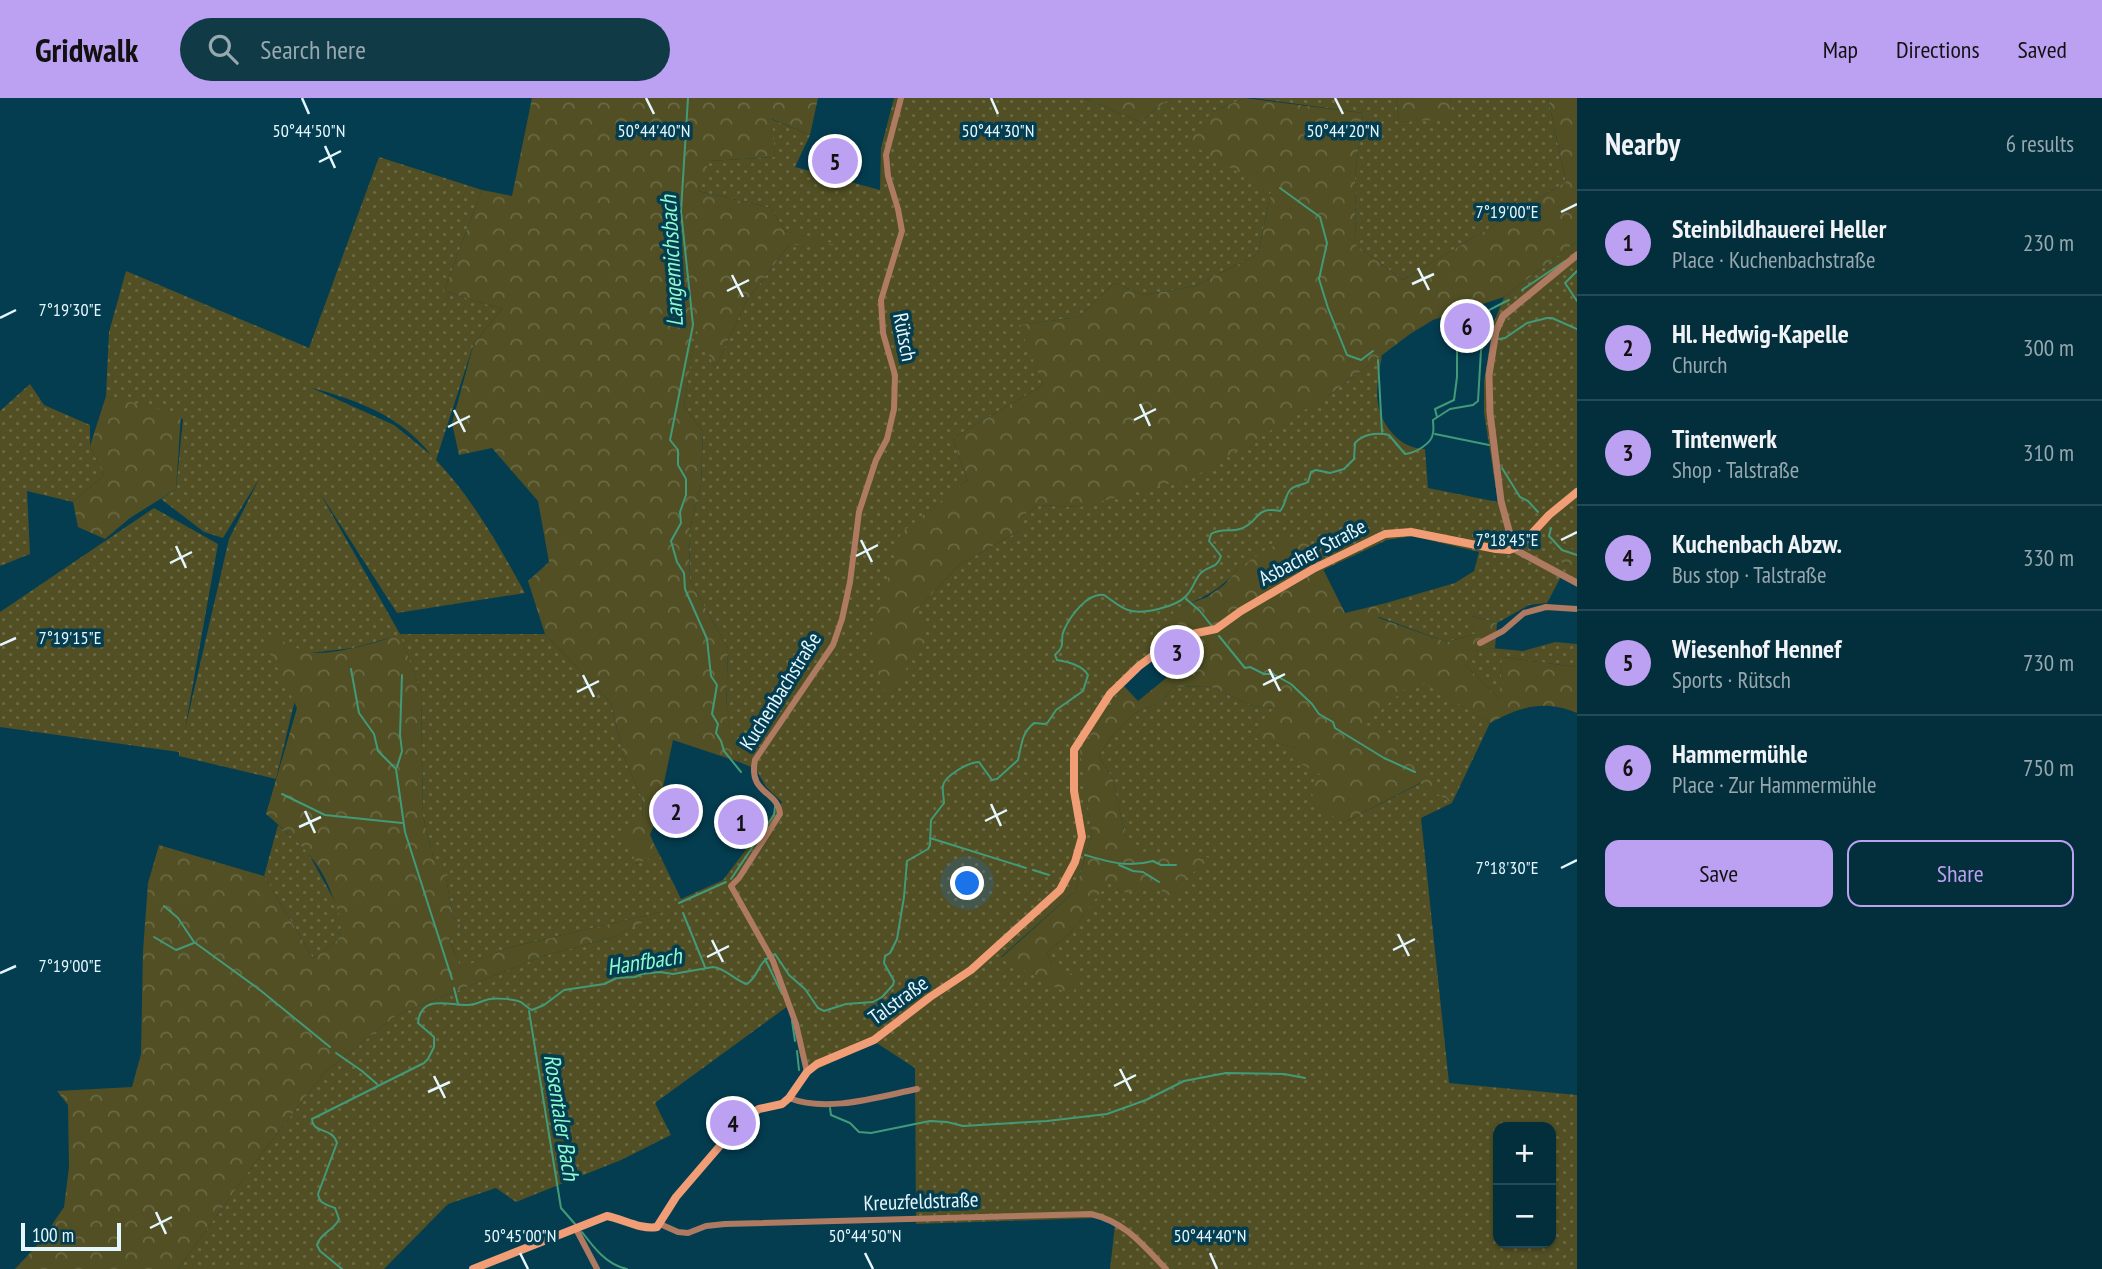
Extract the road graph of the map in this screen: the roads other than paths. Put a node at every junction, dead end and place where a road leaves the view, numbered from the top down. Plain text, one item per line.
1 (901, 98) edge
2 (1577, 255) edge
3 (1577, 492) edge
4 (854, 541) joint
5 (1514, 549) junction
6 (1577, 583) edge
7 (1577, 609) edge
8 (1216, 629) joint
9 (1480, 643) dead end
10 (807, 1072) junction
11 (917, 1089) dead end
12 (789, 1098) junction
13 (660, 1224) junction
14 (576, 1229) junction
15 (473, 1269) edge
16 (597, 1269) edge
17 (1166, 1269) edge

1 - 4 street, Rütsch
2 - 5 street
3 - 5 main road
4 - 10 street, Kuchenbachstraße
5 - 6 street
5 - 8 main road, Asbacher Straße
7 - 9 street
8 - 10 main road, Talstraße
10 - 12 main road, Talstraße
11 - 12 street
12 - 13 main road
13 - 14 main road
13 - 17 street, Kreuzfeldstraße
14 - 15 main road
14 - 16 street

